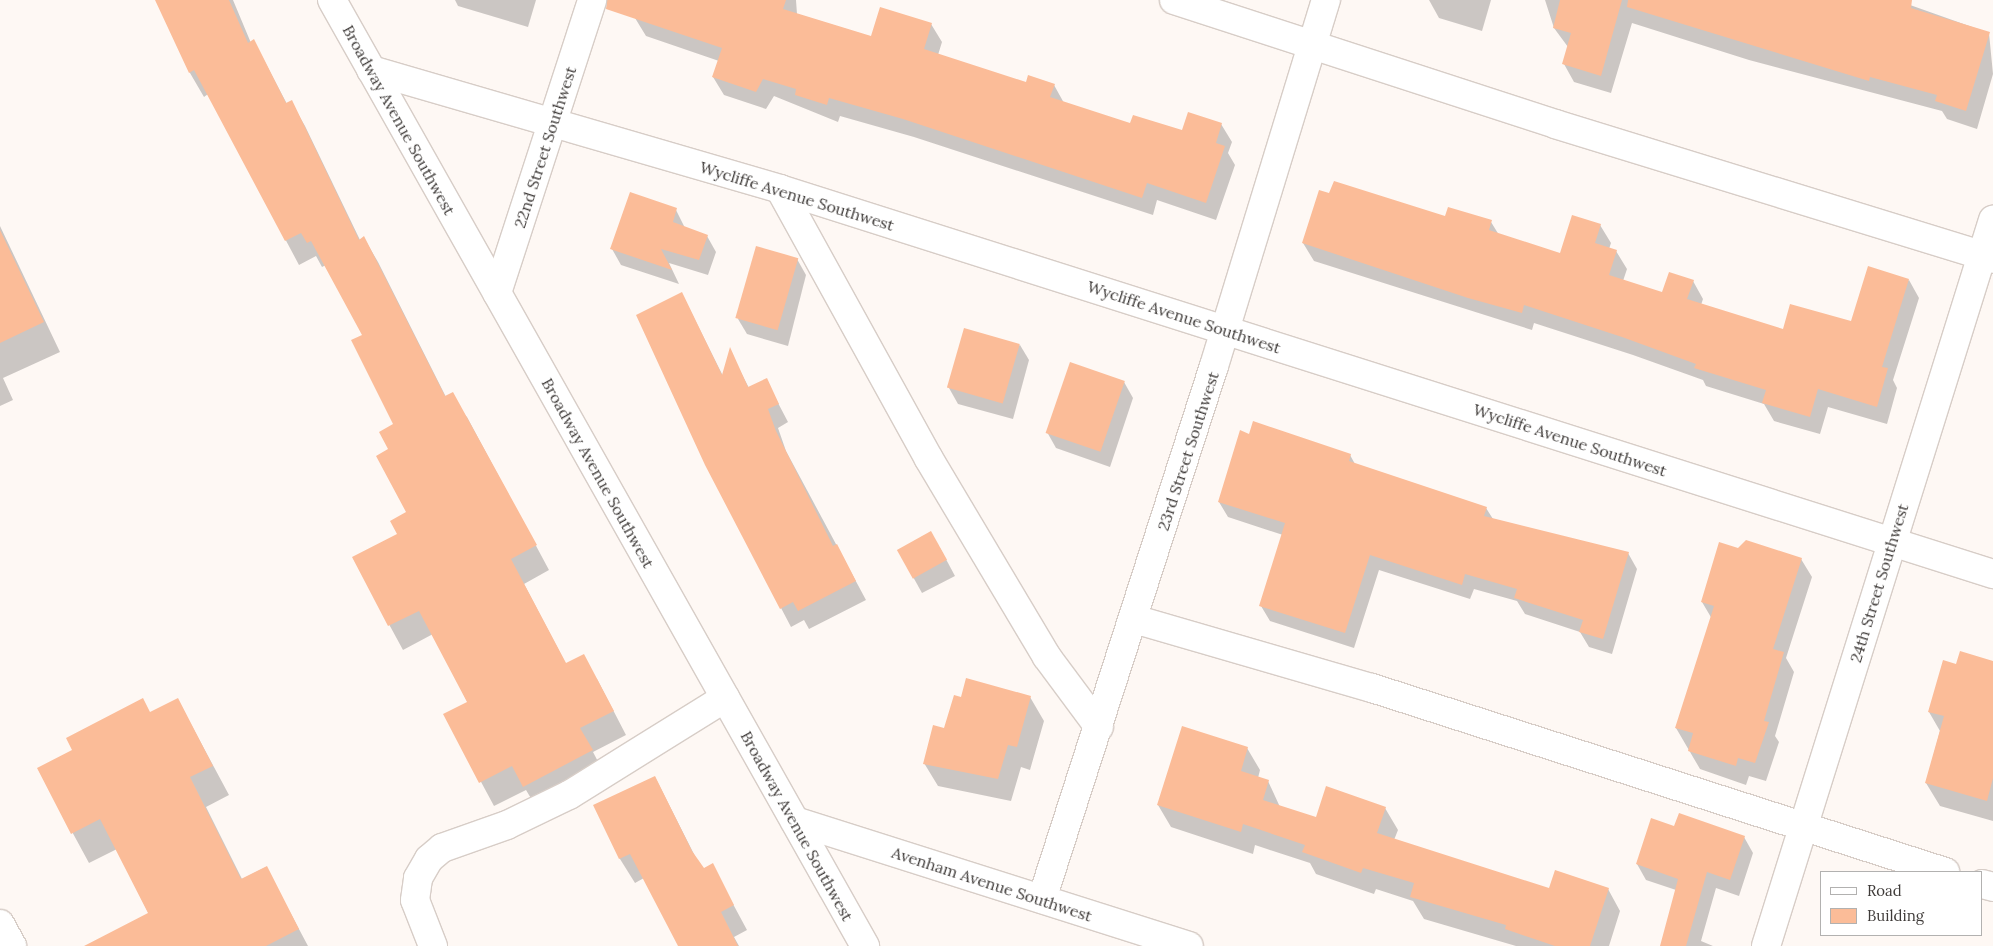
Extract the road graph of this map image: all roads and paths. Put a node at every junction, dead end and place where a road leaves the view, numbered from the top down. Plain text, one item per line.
1 (332, 0) edge
2 (592, 0) edge
3 (1174, 0) edge
4 (1326, 0) edge
5 (1312, 44) junction
6 (371, 70) junction
7 (553, 121) junction
8 (780, 189) junction
9 (1993, 220) edge
10 (1987, 257) edge
11 (497, 293) junction
12 (1226, 330) junction
13 (1892, 542) junction
14 (1993, 574) edge
15 (1134, 619) junction
16 (725, 698) junction
17 (1099, 727) junction
18 (795, 821) junction
19 (1803, 828) junction
20 (1943, 871) edge
21 (1042, 899) junction
22 (0, 924) edge
23 (12, 946) edge
24 (433, 946) edge
25 (865, 946) edge
26 (1189, 946) edge
27 (1766, 946) edge

1 - 6 street, Broadway Avenue Southwest
2 - 7 street, 22nd Street Southwest
3 - 5 street
4 - 5 street, 23rd Street Southwest
5 - 10 street
5 - 12 street, 23rd Street Southwest
6 - 7 street, Wycliffe Avenue Southwest
6 - 11 street, Broadway Avenue Southwest
7 - 8 street, Wycliffe Avenue Southwest
7 - 11 street, 22nd Street Southwest
8 - 12 street, Wycliffe Avenue Southwest
8 - 17 street
9 - 10 street, 24th Street Southwest
10 - 13 street, 24th Street Southwest
11 - 16 street, Broadway Avenue Southwest
12 - 13 street, Wycliffe Avenue Southwest
12 - 15 street, 23rd Street Southwest
13 - 14 street, Wycliffe Avenue Southwest
13 - 19 street, 24th Street Southwest
15 - 17 street, 23rd Street Southwest
15 - 19 street
16 - 18 street, Broadway Avenue Southwest
16 - 24 street
17 - 21 street, 23rd Street Southwest
18 - 21 street, Avenham Avenue Southwest
18 - 25 street, Broadway Avenue Southwest
19 - 20 street
19 - 27 street, 24th Street Southwest
21 - 26 street, Avenham Avenue Southwest
22 - 23 street

